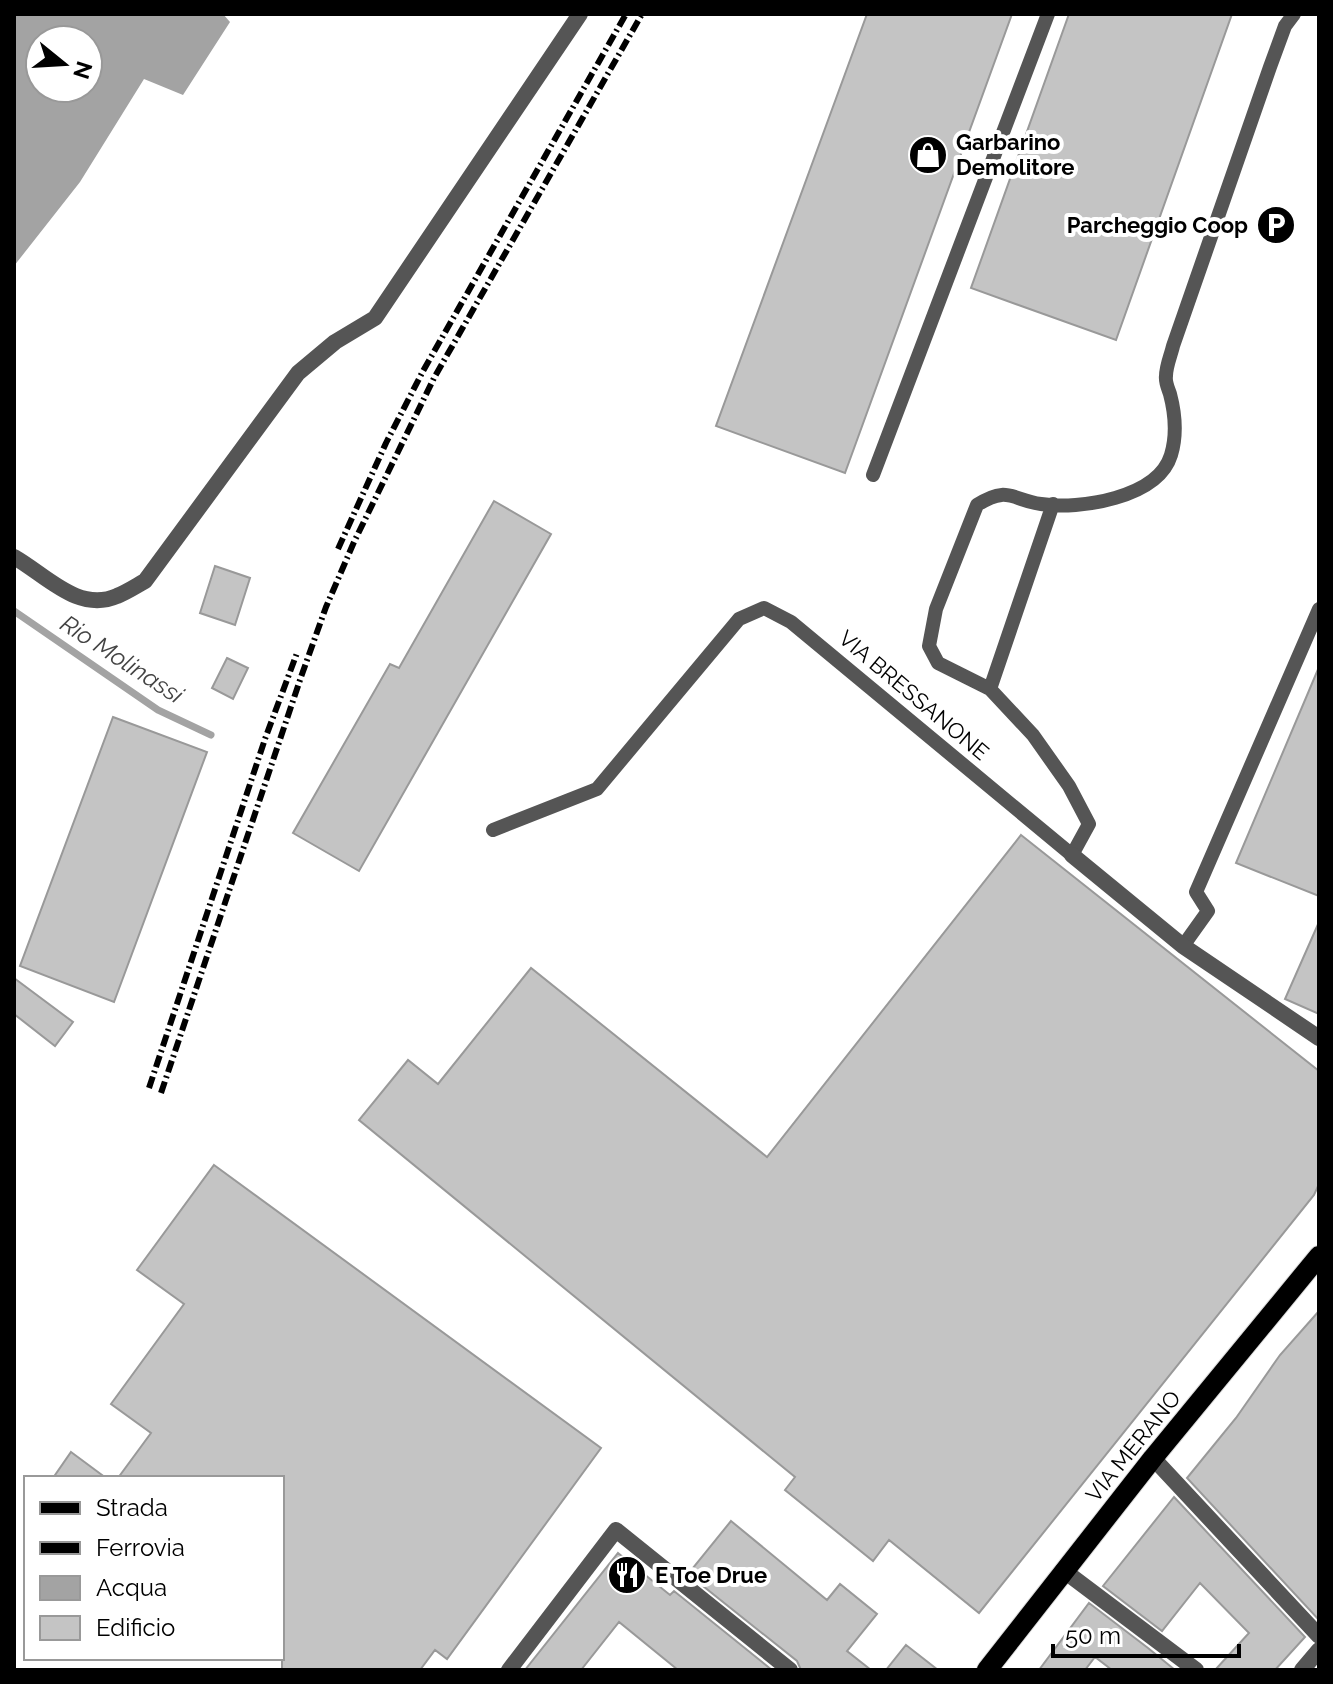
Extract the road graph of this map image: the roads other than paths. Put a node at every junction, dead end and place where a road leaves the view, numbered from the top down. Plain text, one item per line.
1 (580, 14) edge
2 (1048, 14) edge
3 (1294, 14) edge
4 (873, 475) dead end
5 (1053, 504) junction
6 (14, 557) edge
7 (1319, 609) edge
8 (990, 689) junction
9 (493, 830) dead end
10 (1072, 855) junction
11 (1183, 946) junction
12 (1319, 1038) edge
13 (1318, 1260) edge
14 (1153, 1458) junction
15 (1063, 1570) junction
16 (1319, 1636) edge
17 (1319, 1650) edge
18 (509, 1670) edge
19 (790, 1670) edge
20 (987, 1670) edge
21 (1196, 1670) edge
22 (1302, 1670) edge

1 - 6 street
2 - 4 lane
3 - 5 lane
5 - 8 lane
5 - 8 lane
7 - 11 lane
8 - 10 lane
9 - 10 lane, VIA BRESSANONE
10 - 11 street, VIA BRESSANONE
11 - 12 street, VIA BRESSANONE
13 - 14 main road, VIA MERANO
14 - 15 main road, VIA MERANO
14 - 16 street
15 - 20 main road, VIA MERANO
15 - 21 street
17 - 22 street
18 - 19 street

